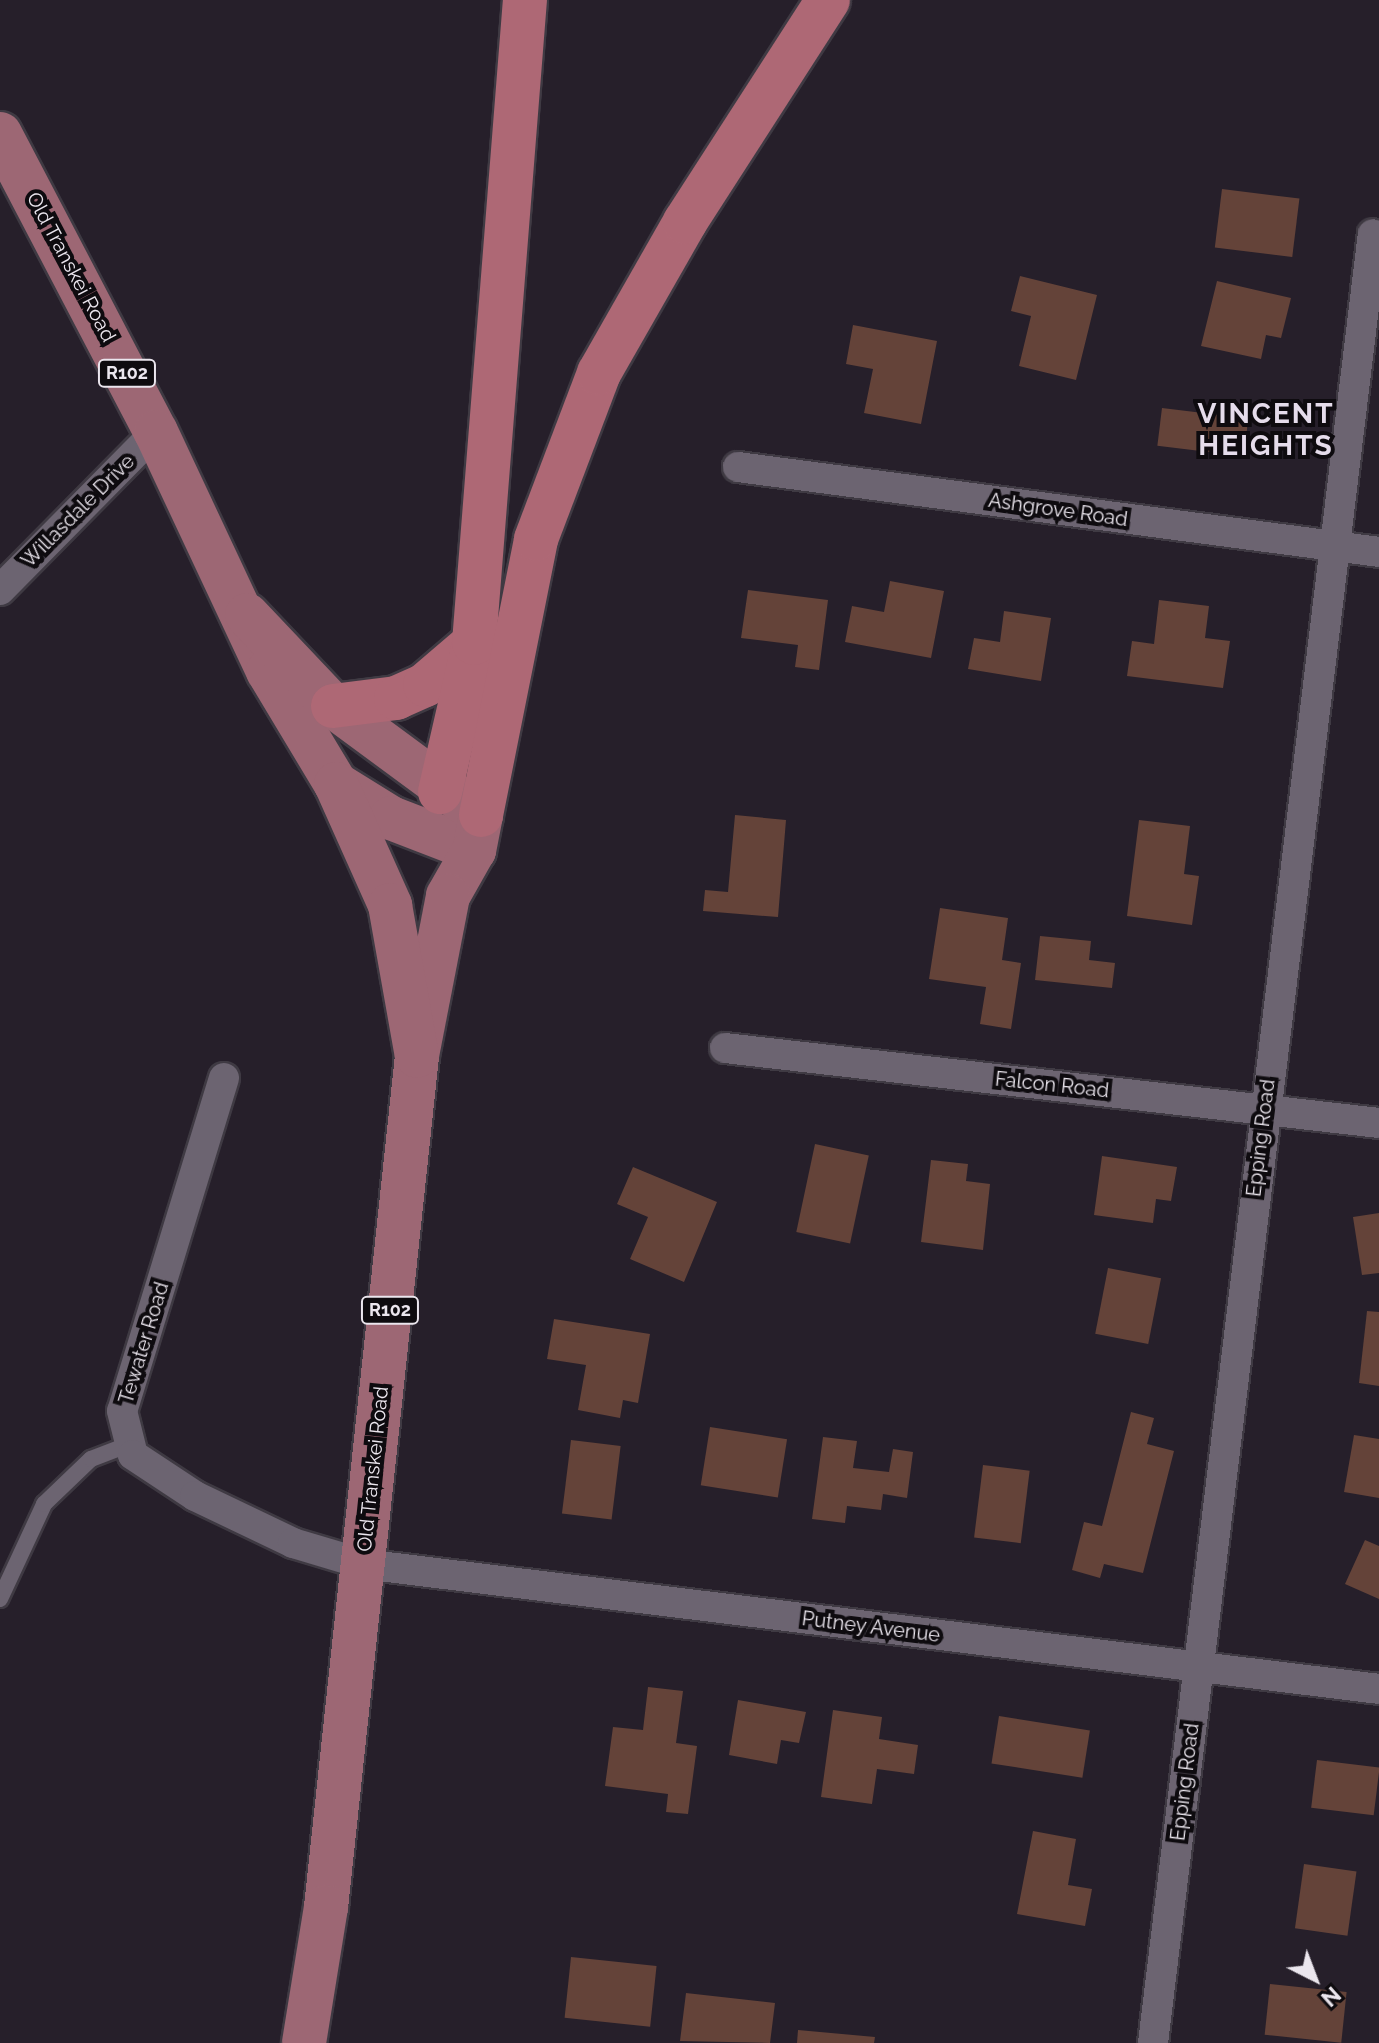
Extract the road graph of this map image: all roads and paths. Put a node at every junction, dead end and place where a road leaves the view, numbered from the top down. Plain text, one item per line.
1 (525, 0) edge
2 (828, 0) edge
3 (0, 134) edge
4 (1373, 234) dead end
5 (156, 432) junction
6 (738, 467) dead end
7 (1333, 548) junction
8 (1379, 552) edge
9 (0, 590) edge
10 (247, 615) junction
11 (474, 643) junction
12 (333, 706) junction
13 (336, 784) junction
14 (440, 792) junction
15 (478, 832) junction
16 (429, 834) junction
17 (448, 896) junction
18 (725, 1048) dead end
19 (417, 1056) junction
20 (224, 1078) dead end
21 (1264, 1109) junction
22 (1379, 1123) edge
23 (127, 1445) junction
24 (363, 1564) junction
25 (0, 1599) edge
26 (1199, 1667) junction
27 (1379, 1689) edge
28 (304, 2043) edge
29 (1153, 2043) edge

1 - 11 highway
2 - 15 highway
3 - 5 main road, Old Transkei Road / R102
4 - 7 street, Epping Road
5 - 9 street, Willasdale Drive
5 - 10 main road, Old Transkei Road / R102
6 - 7 street, Ashgrove Road
7 - 8 street, Ashgrove Road
7 - 21 street, Epping Road
10 - 12 main road, Old Transkei Road / R102
10 - 13 main road, Old Transkei Road / R102
11 - 12 highway
11 - 14 highway
12 - 14 main road, Old Transkei Road / R102
13 - 16 main road
13 - 19 main road, Old Transkei Road
14 - 15 main road, Old Transkei Road / R102
14 - 16 main road
15 - 16 main road
15 - 17 main road, Old Transkei Road / R102
16 - 17 main road, Old Transkei Road / R102
17 - 19 main road, Old Transkei Road / R102
18 - 21 street, Falcon Road
19 - 24 main road, Old Transkei Road / R102
20 - 23 street, Tewater Road
21 - 22 street, Falcon Road
21 - 26 street, Epping Road
23 - 24 street
23 - 25 lane
24 - 26 street, Putney Avenue
24 - 28 main road, Old Transkei Road / R102
26 - 27 street, Putney Avenue
26 - 29 street, Epping Road

